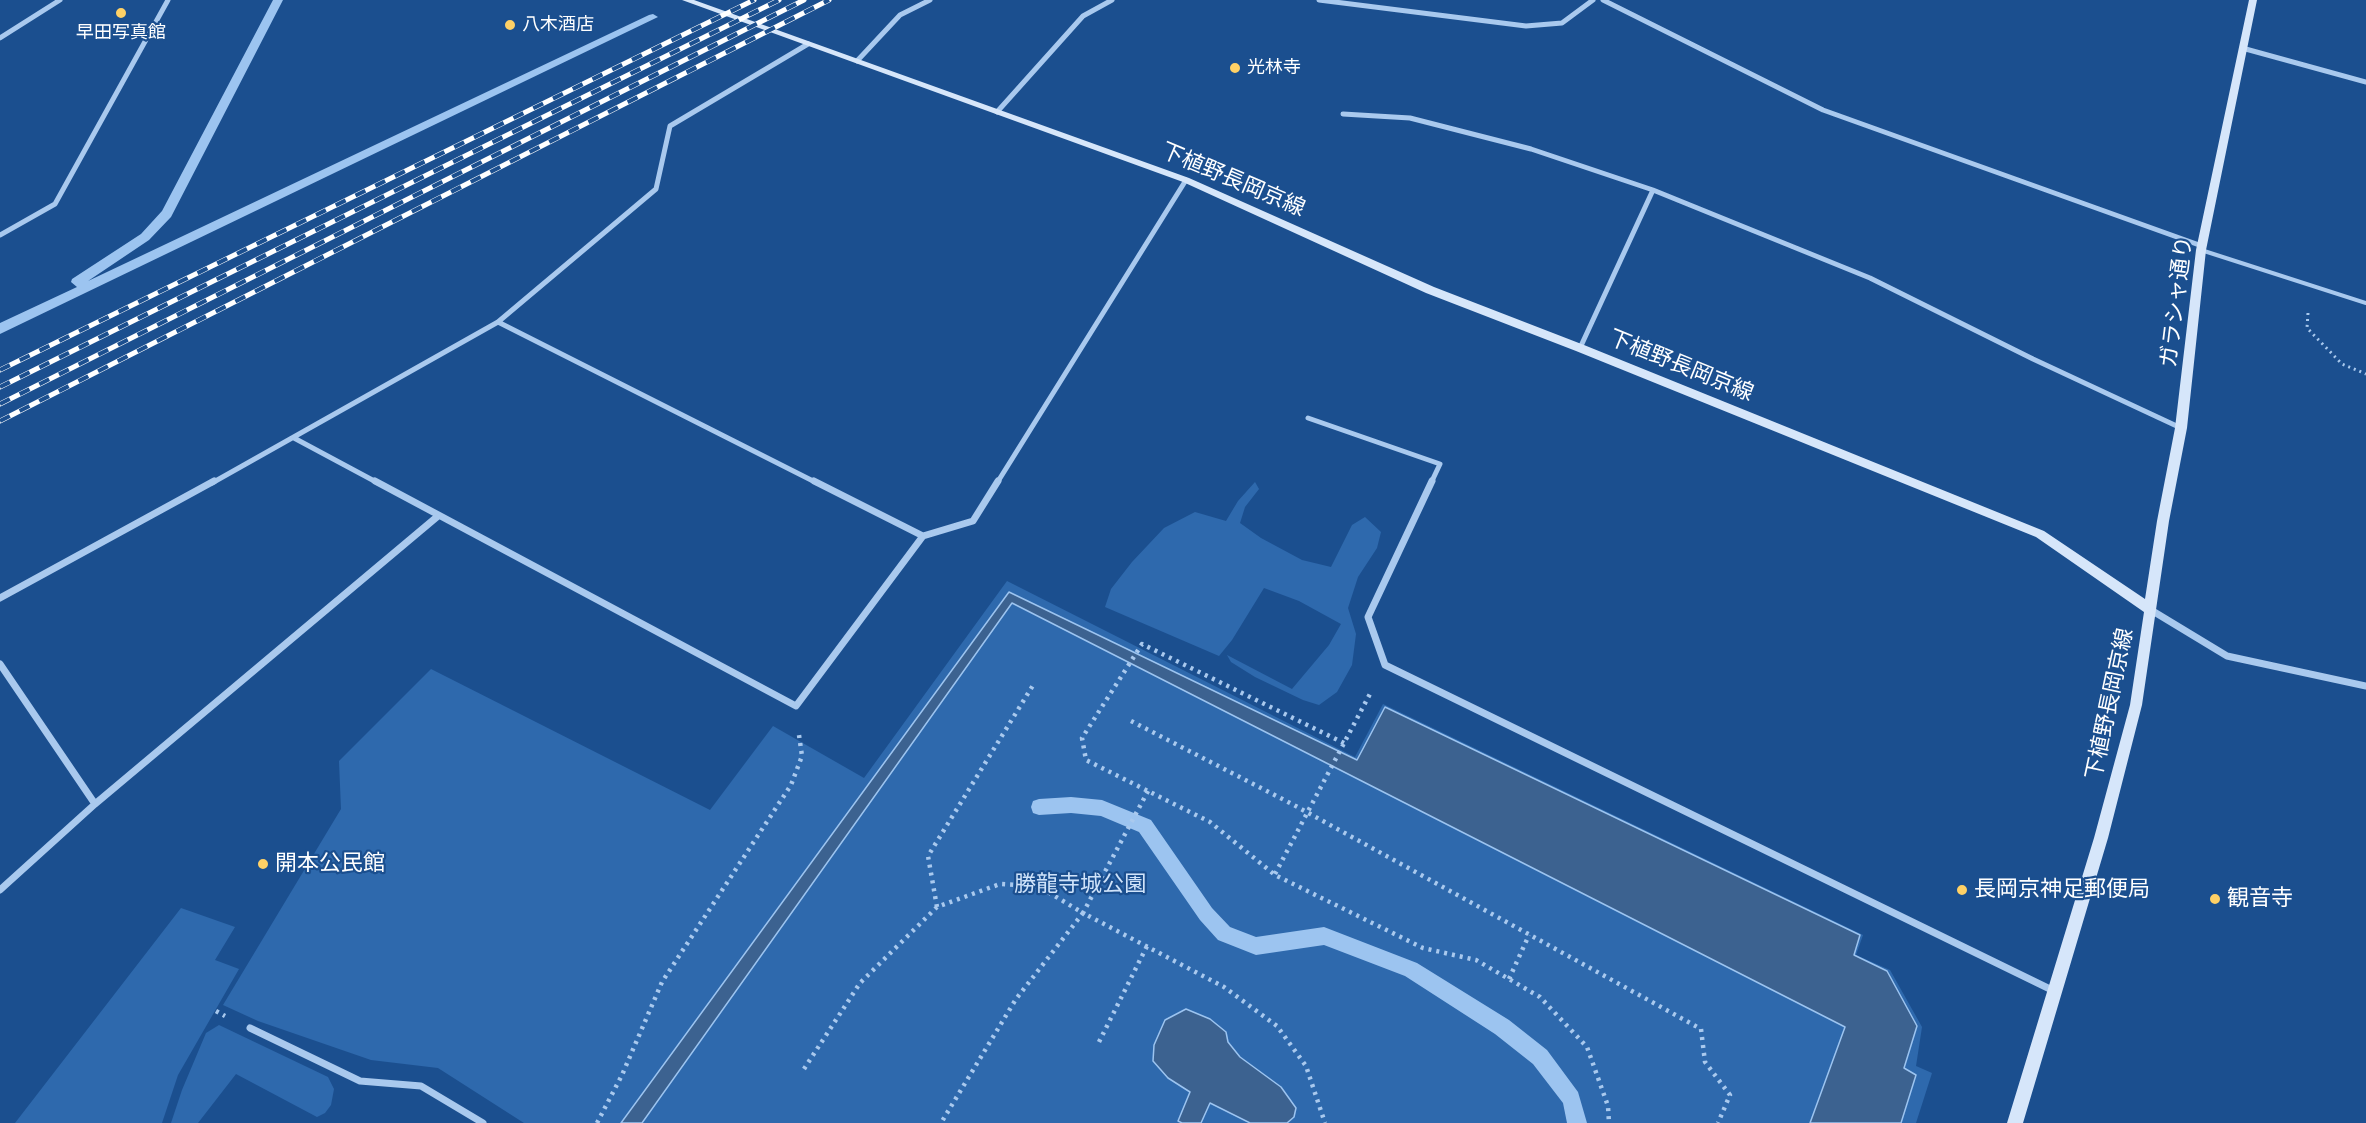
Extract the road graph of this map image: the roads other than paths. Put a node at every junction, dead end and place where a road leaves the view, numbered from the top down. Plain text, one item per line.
1 (60, 0) edge
2 (168, 0) edge
3 (686, 0) edge
4 (930, 0) edge
5 (1112, 0) edge
6 (1319, 0) edge
7 (1593, 0) edge
8 (1603, 0) edge
9 (2253, 0) edge
10 (0, 38) edge
11 (808, 44) junction
12 (2242, 48) junction
13 (856, 61) junction
14 (2366, 82) edge
15 (997, 112) junction
16 (1343, 114) dead end
17 (1186, 180) junction
18 (1653, 190) junction
19 (0, 235) edge
20 (2202, 248) junction
21 (2366, 303) edge
22 (498, 322) junction
23 (1580, 348) junction
24 (1308, 418) dead end
25 (2181, 428) junction
26 (294, 438) junction
27 (438, 516) junction
28 (923, 536) junction
29 (0, 598) edge
30 (2151, 610) junction
31 (0, 664) edge
32 (2366, 686) edge
33 (94, 804) junction
34 (0, 890) edge
35 (2054, 991) junction
36 (250, 1028) dead end
37 (483, 1123) edge
38 (2015, 1123) edge

1 - 10 street
2 - 19 street
3 - 11 main road, 下植野長岡京線
4 - 13 street
5 - 15 street
6 - 7 street
8 - 20 street
9 - 12 main road, ガラシャ通り
11 - 13 main road, 下植野長岡京線
11 - 22 street
12 - 14 street
12 - 20 main road, ガラシャ通り
13 - 15 main road, 下植野長岡京線
15 - 17 main road, 下植野長岡京線
16 - 18 street
17 - 23 main road, 下植野長岡京線
17 - 28 street
18 - 23 street
18 - 25 street
20 - 21 lane
20 - 25 main road, ガラシャ通り
22 - 26 street
22 - 28 street
23 - 30 main road, 下植野長岡京線
24 - 35 street
25 - 30 main road, ガラシャ通り
26 - 27 street
26 - 29 street
27 - 28 street
27 - 33 street
30 - 32 street
30 - 35 main road, 下植野長岡京線
31 - 33 street
33 - 34 street
35 - 38 main road, 下植野長岡京線
36 - 37 street

